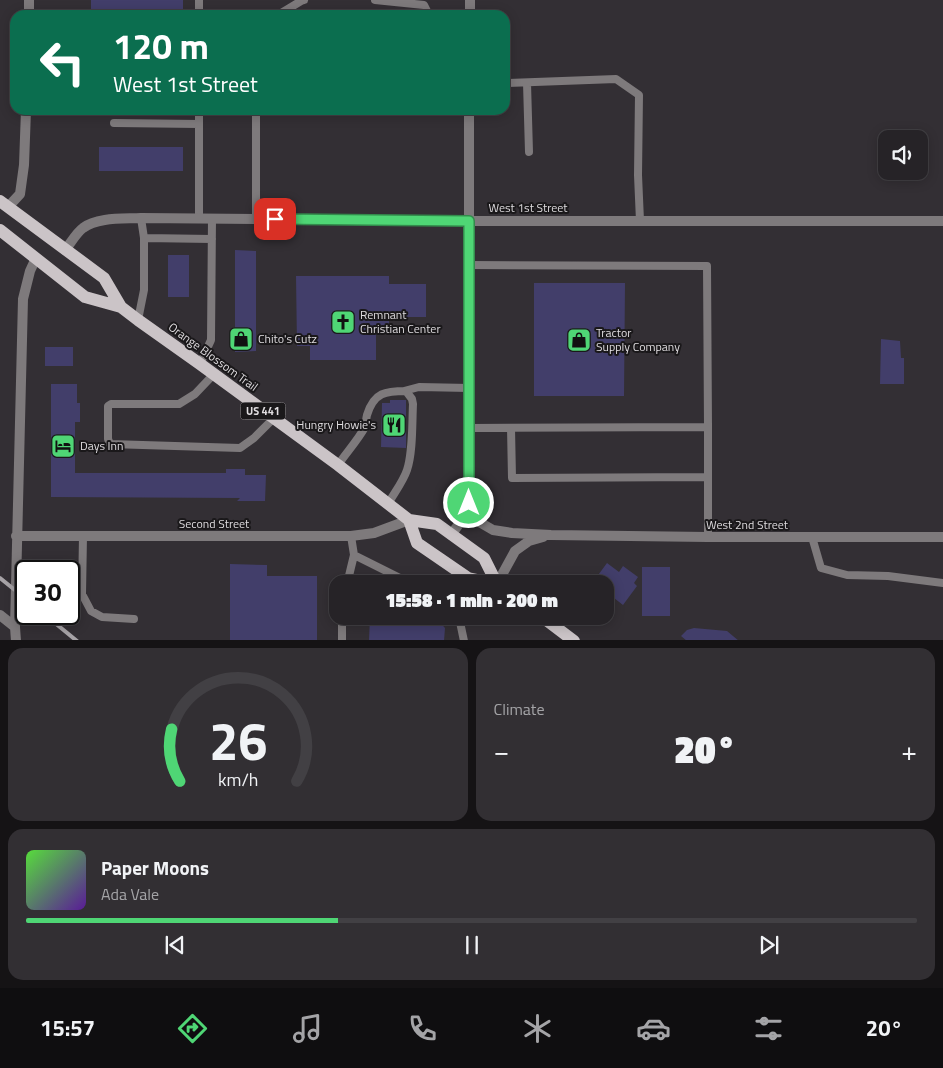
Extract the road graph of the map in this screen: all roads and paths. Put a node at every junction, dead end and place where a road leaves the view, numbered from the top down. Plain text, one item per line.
1 (304, 0) edge
2 (375, 0) edge
3 (286, 10) edge
4 (426, 10) edge
5 (527, 82) junction
6 (510, 83) edge
7 (26, 115) edge
8 (199, 115) edge
9 (256, 115) edge
10 (469, 115) edge
11 (114, 123) dead end
12 (199, 124) junction
13 (529, 152) dead end
14 (4, 204) edge
15 (141, 218) junction
16 (199, 218) junction
17 (212, 218) junction
18 (256, 218) junction
19 (469, 221) junction
20 (640, 221) junction
21 (943, 221) edge
22 (0, 230) edge
23 (144, 238) junction
24 (212, 239) junction
25 (65, 250) junction
26 (36, 258) junction
27 (469, 265) junction
28 (121, 307) junction
29 (138, 320) junction
30 (200, 364) junction
31 (214, 374) junction
32 (469, 388) junction
33 (404, 391) junction
34 (274, 418) junction
35 (708, 427) junction
36 (469, 428) junction
37 (511, 428) junction
38 (338, 465) junction
39 (708, 478) junction
40 (469, 503) junction
41 (388, 504) junction
42 (409, 520) junction
43 (451, 535) junction
44 (551, 535) junction
45 (16, 536) junction
46 (83, 536) junction
47 (351, 536) junction
48 (708, 537) junction
49 (812, 537) junction
50 (943, 537) edge
51 (354, 555) junction
52 (349, 575) edge
53 (394, 575) edge
54 (464, 575) edge
55 (492, 575) edge
56 (502, 575) edge
57 (943, 583) edge
58 (0, 615) edge
59 (134, 619) dead end
60 (342, 625) edge
61 (462, 625) edge
62 (553, 625) edge
63 (15, 627) junction
64 (16, 640) edge
65 (342, 640) edge
66 (464, 640) edge
67 (574, 640) edge

1 - 3 lane
2 - 4 lane
5 - 6 lane
5 - 13 lane
5 - 20 lane
7 - 14 street
8 - 12 lane
9 - 18 lane
10 - 19 street
11 - 12 lane
12 - 16 lane
14 - 25 main road, Orange Blossom Trail / US 441
15 - 16 street, West 1st Street
15 - 23 lane
15 - 25 street, West 1st Street
16 - 17 street, West 1st Street
17 - 18 street, West 1st Street
17 - 24 lane
18 - 19 street, West 1st Street
19 - 20 street, West 1st Street
19 - 27 street
20 - 21 street, West 1st Street
22 - 26 main road, Orange Blossom Trail / US 441
23 - 24 lane
23 - 29 lane
24 - 30 lane
25 - 28 main road, Orange Blossom Trail / US 441
26 - 28 main road, Orange Blossom Trail / US 441
26 - 45 street
27 - 32 street
27 - 35 lane
28 - 29 main road, Orange Blossom Trail / US 441
29 - 30 main road, Orange Blossom Trail / US 441
30 - 31 main road, Orange Blossom Trail / US 441
31 - 34 main road, Orange Blossom Trail / US 441
31 - 34 lane
32 - 33 lane
32 - 36 street
33 - 38 lane
33 - 41 lane
34 - 38 main road, Orange Blossom Trail / US 441
35 - 37 lane
35 - 39 lane
36 - 37 lane
36 - 40 street
37 - 39 lane
38 - 41 main road, Orange Blossom Trail / US 441
39 - 48 lane
40 - 43 street
40 - 44 street, West 2nd Street
41 - 42 main road, Orange Blossom Trail / US 441
42 - 43 main road, Orange Blossom Trail / US 441
42 - 47 street, Second Street
42 - 54 main road
43 - 55 main road, Orange Blossom Trail / US 441
44 - 48 street, West 2nd Street
44 - 56 street, West 2nd Street
45 - 46 street, Second Street
45 - 63 street
46 - 47 street, Second Street
46 - 59 lane
47 - 51 lane
48 - 49 street, West 2nd Street
49 - 50 street, West 2nd Street
49 - 57 lane
51 - 52 lane
51 - 53 lane
58 - 63 street
60 - 65 lane
61 - 66 lane
62 - 67 main road
63 - 64 street

